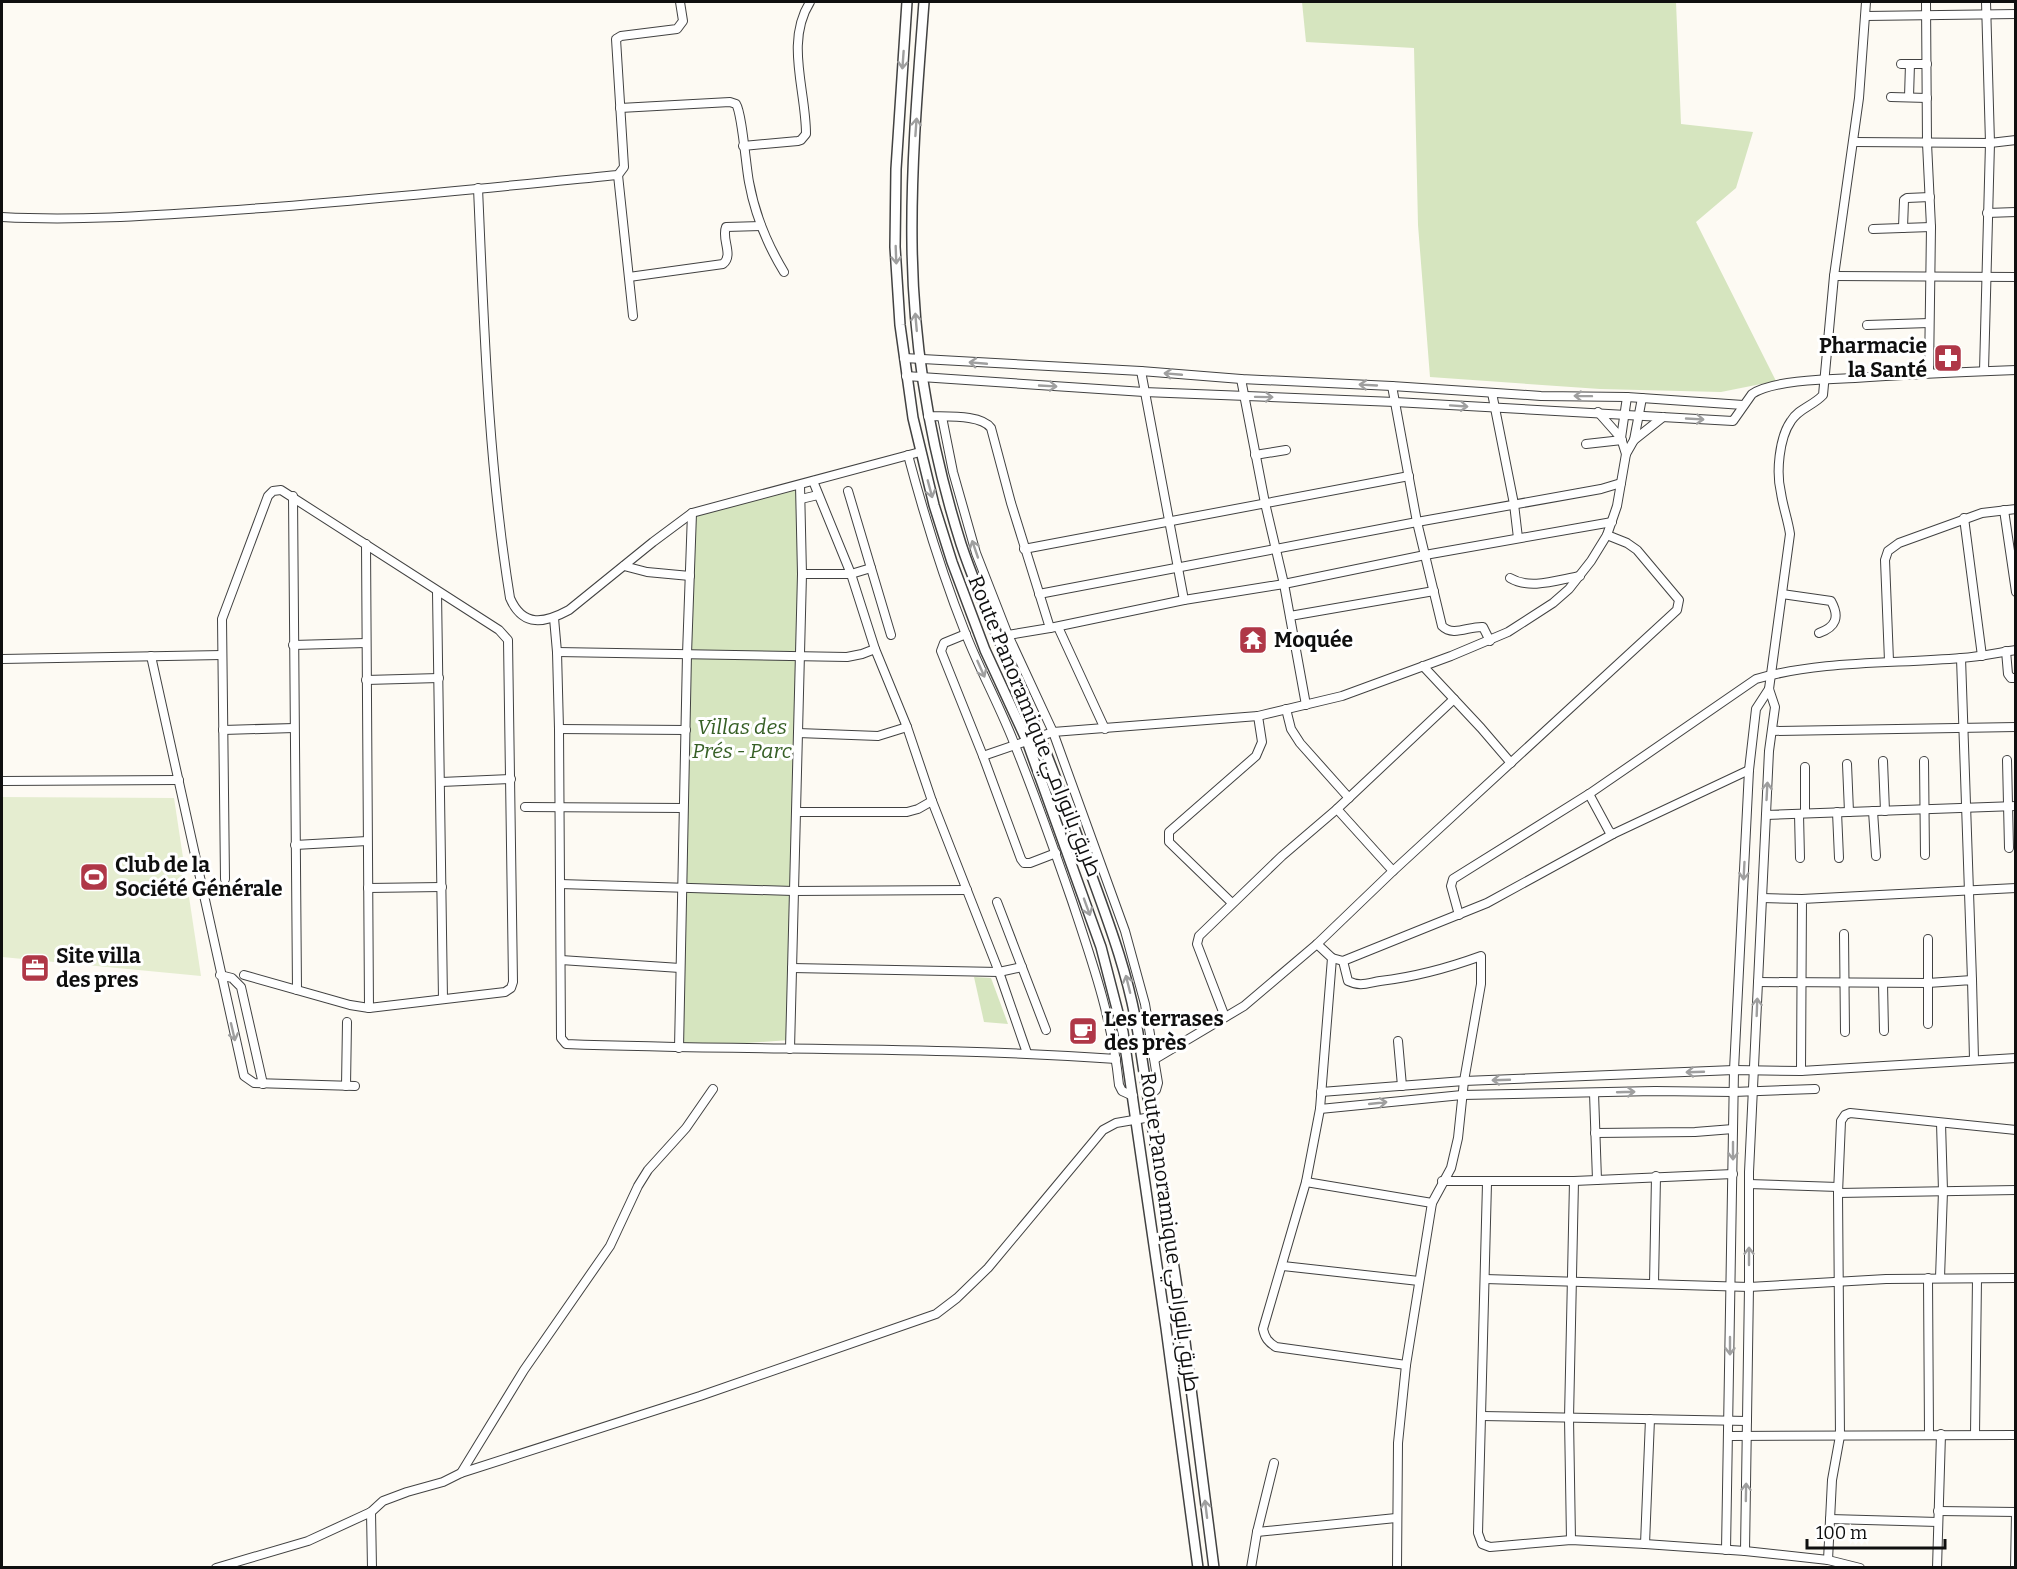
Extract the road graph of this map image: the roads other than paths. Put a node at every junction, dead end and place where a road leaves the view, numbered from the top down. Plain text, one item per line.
1 (681, 2) edge
2 (810, 2) edge
3 (907, 2) edge
4 (924, 2) edge
5 (1866, 2) edge
6 (1926, 2) edge
7 (1986, 2) edge
8 (1985, 14) junction
9 (2016, 14) edge
10 (1926, 15) junction
11 (1866, 16) junction
12 (1927, 64) junction
13 (1891, 97) dead end
14 (1909, 98) junction
15 (1927, 98) junction
16 (620, 108) junction
17 (2016, 140) edge
18 (1854, 142) junction
19 (1989, 142) junction
20 (1927, 143) junction
21 (743, 146) junction
22 (618, 175) junction
23 (478, 188) junction
24 (1930, 197) junction
25 (2016, 212) edge
26 (1987, 213) junction
27 (2, 217) edge
28 (761, 226) junction
29 (1931, 227) junction
30 (1903, 228) junction
31 (1874, 229) dead end
32 (784, 273) dead end
33 (1834, 276) junction
34 (629, 277) junction
35 (1929, 277) junction
36 (1985, 277) junction
37 (2016, 277) edge
38 (633, 316) dead end
39 (1929, 323) junction
40 (1867, 325) dead end
41 (904, 358) junction
42 (919, 358) junction
43 (2016, 370) edge
44 (1141, 371) junction
45 (1984, 371) junction
46 (1929, 373) junction
47 (906, 376) junction
48 (922, 377) junction
49 (1240, 379) junction
50 (1823, 380) junction
51 (1392, 386) junction
52 (1144, 392) junction
53 (1492, 393) junction
54 (1244, 396) junction
55 (1627, 397) junction
56 (1642, 398) junction
57 (1395, 402) junction
58 (1743, 405) junction
59 (1495, 408) junction
60 (1599, 412) junction
61 (1625, 414) junction
62 (928, 416) junction
63 (1639, 416) junction
64 (942, 417) junction
65 (1662, 417) junction
66 (1622, 439) junction
67 (1634, 440) junction
68 (1586, 444) dead end
69 (1286, 450) dead end
70 (920, 452) junction
71 (1626, 454) junction
72 (908, 455) junction
73 (1256, 455) junction
74 (1409, 476) junction
75 (813, 482) junction
76 (1621, 483) junction
77 (800, 485) junction
78 (848, 491) dead end
79 (818, 495) junction
80 (293, 496) junction
81 (801, 500) junction
82 (1265, 503) junction
83 (1514, 504) junction
84 (2016, 509) edge
85 (2004, 510) junction
86 (692, 513) junction
87 (1964, 518) junction
88 (1168, 521) junction
89 (1417, 522) junction
90 (1612, 522) junction
91 (1607, 535) junction
92 (1518, 538) junction
93 (366, 544) junction
94 (1024, 549) junction
95 (1275, 549) junction
96 (1425, 555) junction
97 (624, 566) junction
98 (870, 568) junction
99 (1178, 568) junction
100 (802, 574) junction
101 (851, 574) junction
102 (690, 576) junction
103 (1580, 576) junction
104 (1510, 579) dead end
105 (1284, 584) junction
106 (1434, 591) junction
107 (437, 592) junction
108 (2016, 592) edge
109 (1039, 594) junction
110 (1782, 594) junction
111 (1184, 600) junction
112 (1290, 616) junction
113 (554, 618) junction
114 (1054, 628) junction
115 (1819, 633) dead end
116 (966, 634) junction
117 (891, 635) dead end
118 (1008, 635) junction
119 (1490, 641) junction
120 (366, 643) junction
121 (293, 645) junction
122 (874, 649) junction
123 (2016, 650) edge
124 (2006, 651) junction
125 (557, 652) junction
126 (687, 654) junction
127 (222, 655) junction
128 (152, 656) junction
129 (1982, 656) junction
130 (800, 657) junction
131 (1961, 658) junction
132 (2, 659) edge
133 (1889, 661) junction
134 (1423, 666) junction
135 (1770, 675) junction
136 (439, 678) junction
137 (2016, 678) edge
138 (366, 680) junction
139 (1769, 689) junction
140 (1454, 699) junction
141 (1306, 705) junction
142 (1286, 709) junction
143 (1258, 716) junction
144 (908, 727) junction
145 (2016, 727) edge
146 (294, 728) junction
147 (559, 729) junction
148 (1105, 729) junction
149 (1964, 729) junction
150 (223, 730) junction
151 (686, 730) junction
152 (1772, 731) junction
153 (1053, 732) junction
154 (798, 733) junction
155 (1040, 737) junction
156 (1027, 741) junction
157 (1015, 746) junction
158 (983, 756) junction
159 (2007, 760) dead end
160 (1883, 761) dead end
161 (1924, 761) dead end
162 (1510, 763) junction
163 (1847, 764) dead end
164 (1805, 767) dead end
165 (1749, 770) junction
166 (511, 779) junction
167 (179, 780) junction
168 (2, 781) edge
169 (441, 782) junction
170 (1589, 794) junction
171 (1349, 798) junction
172 (932, 801) junction
173 (2012, 806) edge
174 (525, 807) dead end
175 (559, 807) junction
176 (683, 808) junction
177 (1967, 808) junction
178 (1337, 809) junction
179 (1924, 810) junction
180 (1873, 811) junction
181 (1885, 811) junction
182 (797, 812) junction
183 (1837, 812) junction
184 (1849, 812) junction
185 (1802, 814) junction
186 (1766, 815) junction
187 (1613, 834) junction
188 (367, 841) junction
189 (295, 844) junction
190 (2009, 848) dead end
191 (1056, 853) junction
192 (1925, 855) dead end
193 (1876, 856) dead end
194 (1800, 858) dead end
195 (1839, 858) dead end
196 (1393, 871) junction
197 (225, 879) dead end
198 (560, 884) junction
199 (442, 886) junction
200 (368, 888) junction
201 (683, 888) junction
202 (2016, 888) edge
203 (966, 890) junction
204 (1970, 890) junction
205 (794, 891) junction
206 (1762, 898) junction
207 (1802, 899) junction
208 (997, 902) dead end
209 (1232, 903) junction
210 (1459, 915) junction
211 (1844, 934) dead end
212 (1928, 939) dead end
213 (1317, 944) junction
214 (1332, 957) junction
215 (561, 960) junction
216 (1343, 961) junction
217 (1022, 966) junction
218 (680, 968) junction
219 (792, 968) junction
220 (999, 972) junction
221 (220, 975) junction
222 (244, 975) dead end
223 (1972, 980) junction
224 (1800, 981) junction
225 (1758, 982) junction
226 (1845, 983) junction
227 (1883, 983) junction
228 (1928, 983) junction
229 (297, 990) junction
230 (443, 999) junction
231 (369, 1008) junction
232 (1225, 1017) junction
233 (347, 1022) dead end
234 (1928, 1024) dead end
235 (1046, 1030) dead end
236 (1884, 1031) dead end
237 (1845, 1032) dead end
238 (1398, 1041) dead end
239 (679, 1048) junction
240 (790, 1049) junction
241 (1027, 1053) junction
242 (2016, 1058) edge
243 (1116, 1059) junction
244 (1155, 1059) junction
245 (1974, 1059) junction
246 (1734, 1070) junction
247 (1754, 1070) junction
248 (1801, 1071) junction
249 (1464, 1081) junction
250 (263, 1084) junction
251 (346, 1086) junction
252 (355, 1086) dead end
253 (1402, 1086) junction
254 (713, 1089) dead end
255 (1815, 1089) dead end
256 (1321, 1092) junction
257 (1733, 1092) junction
258 (1752, 1092) junction
259 (1594, 1093) junction
260 (1148, 1095) junction
261 (1462, 1095) junction
262 (1132, 1096) junction
263 (1320, 1109) junction
264 (1151, 1117) junction
265 (1136, 1119) junction
266 (1941, 1123) junction
267 (1733, 1129) junction
268 (2016, 1130) edge
269 (1595, 1133) junction
270 (1733, 1174) junction
271 (1656, 1176) junction
272 (1597, 1180) junction
273 (1442, 1181) junction
274 (1574, 1181) junction
275 (1306, 1182) junction
276 (1487, 1183) junction
277 (1749, 1184) junction
278 (1838, 1190) junction
279 (2016, 1190) edge
280 (1943, 1191) junction
281 (1432, 1203) junction
282 (1283, 1266) junction
283 (1928, 1278) junction
284 (1940, 1278) junction
285 (2016, 1278) edge
286 (1485, 1279) junction
287 (1977, 1279) junction
288 (1419, 1281) junction
289 (1839, 1281) junction
290 (1572, 1282) junction
291 (1654, 1284) junction
292 (1730, 1286) junction
293 (1749, 1287) junction
294 (1406, 1365) junction
295 (1482, 1416) junction
296 (1569, 1418) junction
297 (1650, 1419) junction
298 (1729, 1421) junction
299 (1747, 1421) junction
300 (1929, 1434) junction
301 (1941, 1434) junction
302 (1975, 1434) junction
303 (1747, 1435) junction
304 (2016, 1435) edge
305 (1729, 1436) junction
306 (1840, 1436) junction
307 (1274, 1463) dead end
308 (461, 1473) junction
309 (1938, 1511) junction
310 (371, 1512) junction
311 (2016, 1513) edge
312 (1396, 1518) junction
313 (1830, 1520) junction
314 (1938, 1522) junction
315 (1257, 1532) junction
316 (1571, 1540) junction
317 (1645, 1544) junction
318 (1726, 1550) junction
319 (1745, 1551) junction
320 (1828, 1560) junction
321 (216, 1568) edge
322 (372, 1568) edge
323 (1198, 1568) edge
324 (1214, 1568) edge
325 (1251, 1568) edge
326 (1397, 1568) edge
327 (1860, 1568) edge
328 (1937, 1568) edge
329 (2015, 1568) edge

1 - 16 street
2 - 21 street
3 -> 41 street, Route Panoramique طريق بانورامي
42 -> 4 street, Route Panoramique طريق بانورامي
5 - 11 street
6 - 10 street
7 - 8 street
8 - 9 street
8 - 10 street
8 - 19 street
10 - 11 street
10 - 12 street
11 - 18 street
12 - 14 street
12 - 15 street
13 - 14 street
14 - 15 street
15 - 20 street
16 - 21 street
16 - 22 street
17 - 19 street
18 - 20 street
18 - 33 street
19 - 20 street
19 - 26 street
20 - 24 street
21 - 28 street
22 - 23 street
22 - 34 street
23 - 27 street
23 - 113 street
24 - 29 street
24 - 30 street
25 - 26 street
26 - 36 street
28 - 32 street
28 - 34 street
29 - 30 street
29 - 35 street
30 - 31 street
33 - 35 street
33 - 50 street
34 - 38 street
35 - 36 street
35 - 39 street
36 - 37 street
36 - 45 street
39 - 40 street
39 - 46 street
41 - 42 street
41 - 47 street, Route Panoramique طريق بانورامي
44 -> 42 street
42 - 48 street, Route Panoramique طريق بانورامي
43 - 45 street
49 -> 44 street
44 - 52 street
45 - 46 street
46 - 50 street
47 - 48 street
47 - 70 street, Route Panoramique طريق بانورامي
48 -> 52 street
48 - 62 street, Route Panoramique طريق بانورامي
51 -> 49 street
49 - 54 street
50 - 58 street
50 - 110 street
51 - 53 street
51 - 57 street
52 - 54 street
52 - 88 street
55 -> 53 street
53 - 59 street
54 -> 57 street
54 - 73 street
55 - 56 street
55 - 61 street
56 - 58 street
56 - 63 street
57 -> 59 street
57 - 74 street
65 -> 58 street
59 - 60 street
59 - 83 street
60 - 61 street
60 - 66 street
61 - 63 street
61 - 66 street
62 - 64 street
62 - 155 street, Route Panoramique طريق بانورامي
63 - 65 street
63 - 67 street
64 - 94 street
118 -> 64 street
65 - 67 street
66 - 68 street
66 - 71 street
67 - 71 street
69 - 73 street
70 - 72 street
70 -> 156 street, Route Panoramique طريق بانورامي
71 - 76 street
72 - 75 street
72 - 116 street
73 - 82 street
74 - 82 street
74 - 89 street
75 - 77 street
75 - 79 street
76 - 83 street
76 - 90 street
77 - 81 street
77 - 86 street
78 - 98 street
79 - 81 street
79 - 101 street
80 - 93 street
80 - 121 street
80 - 127 street
81 - 100 street
82 - 88 street
82 - 95 street
83 - 89 street
83 - 92 street
84 - 85 street
85 - 87 street
85 - 108 street
86 - 97 street
86 - 102 street
87 - 129 street
87 - 133 street
88 - 94 street
88 - 99 street
89 - 95 street
89 - 96 street
90 - 91 street
90 - 92 street
91 - 103 street
91 - 162 street
92 - 96 street
93 - 107 street
93 - 120 street
94 - 109 street
95 - 99 street
95 - 105 street
96 - 105 street
96 - 106 street
97 - 102 street
97 - 113 street
98 - 101 street
98 - 117 street
99 - 109 street
99 - 111 street
100 - 101 street
100 - 130 street
101 - 122 street
102 - 126 street
103 - 104 street
103 - 119 street
105 - 111 street
105 - 112 street
106 - 112 street
106 - 119 street
107 - 136 street
107 - 166 street
109 - 114 street
110 - 115 street
110 - 135 street
111 - 114 street
112 - 141 street
113 - 125 street
114 - 118 street
114 - 148 street
116 -> 157 street
116 - 158 street
118 - 153 street
119 - 134 street
120 - 121 street
120 - 138 street
121 - 146 street
122 - 130 street
122 - 144 street
123 - 124 street
124 - 129 street
124 - 137 street
125 - 126 street
125 - 147 street
126 - 130 street
126 - 151 street
127 - 128 street
127 - 150 street
128 - 132 street
128 - 167 street
129 - 131 street
130 - 154 street
131 - 133 street
131 - 149 street
133 - 135 street
134 - 140 street
134 - 141 street
135 - 139 street
135 - 170 street
136 - 138 street
136 - 169 street
138 - 188 street
139 - 152 street
139 - 165 street
140 - 162 street
140 - 171 street
141 - 142 street
142 - 143 street
142 - 171 street
143 - 148 street
143 - 209 street
144 - 154 street
144 - 172 street
145 - 149 street
146 - 150 street
146 - 189 street
147 - 151 street
147 - 175 street
148 - 153 street
149 - 152 street
149 - 177 street
150 - 197 street
151 - 176 street
186 -> 152 street
153 - 155 street
153 - 244 street
154 - 182 street
155 - 156 street
260 -> 155 street, Route Panoramique طريق بانورامي
156 - 157 street
156 -> 262 street, Route Panoramique طريق بانورامي
157 - 158 street
157 - 191 street
158 - 191 street
159 - 173 street
160 - 181 street
161 - 179 street
162 - 196 street
163 - 184 street
164 - 185 street
165 - 187 street
165 -> 246 street
166 - 169 street
166 - 230 street
167 - 168 street
167 - 221 street
169 - 199 street
170 - 187 street
170 - 210 street
171 - 178 street
172 - 182 street
172 - 203 street
173 - 177 street
173 - 190 street
174 - 175 street
175 - 176 street
175 - 198 street
176 - 201 street
177 - 179 street
177 - 204 street
178 - 196 street
178 - 209 street
179 - 181 street
179 - 192 street
180 - 181 street
180 - 184 street
180 - 193 street
182 - 205 street
183 - 184 street
183 - 185 street
183 - 195 street
185 - 186 street
185 - 194 street
186 - 206 street
187 - 210 street
188 - 189 street
188 - 200 street
189 - 229 street
191 - 243 street
196 - 213 street
198 - 201 street
198 - 215 street
199 - 200 street
199 - 230 street
200 - 231 street
201 - 205 street
201 - 218 street
202 - 204 street
203 - 205 street
203 - 220 street
204 - 207 street
204 - 223 street
205 - 219 street
206 - 207 street
206 - 225 street
207 - 224 street
208 - 217 street
209 - 232 street
210 - 216 street
211 - 226 street
212 - 228 street
213 - 214 street
213 - 232 street
214 - 216 street
214 - 256 street
215 - 218 street
215 - 239 street
216 - 249 street
217 - 220 street
217 - 235 street
218 - 239 street
219 - 220 street
219 - 240 street
220 - 241 street
221 - 250 street
221 -> 250 street
222 - 229 street
223 - 228 street
223 - 245 street
224 - 225 street
224 - 226 street
224 - 248 street
247 -> 225 street
226 - 227 street
226 - 237 street
227 - 228 street
227 - 236 street
228 - 234 street
229 - 231 street
230 - 231 street
232 - 244 street
233 - 251 street
238 - 253 street
239 - 240 street
240 - 241 street
241 - 243 street
242 - 245 street
243 - 262 street
244 - 260 street
245 - 248 street
246 - 247 street
246 -> 249 street
246 - 257 street
247 - 248 street
247 - 258 street
249 - 253 street
249 - 261 street
250 - 251 street
251 - 252 street
253 - 256 street
254 - 308 street
255 - 258 street
256 - 263 street
257 - 258 street
259 -> 257 street
257 - 267 street
258 - 277 street
259 - 261 street
259 - 269 street
260 - 264 street, Route Panoramique طريق بانورامي
263 -> 261 street
261 - 273 street
262 - 265 street, Route Panoramique طريق بانورامي
263 - 275 street
264 - 265 street
324 -> 264 street, Route Panoramique طريق بانورامي
265 - 308 street
265 - 323 street, Route Panoramique طريق بانورامي
266 - 268 street
266 - 278 street
266 - 280 street
267 - 269 street
267 -> 270 street
269 - 272 street
270 - 271 street
270 - 292 street
271 - 272 street
271 - 291 street
272 - 274 street
273 - 276 street
273 - 281 street
274 - 276 street
274 - 290 street
275 - 281 street
275 - 282 street
276 - 286 street
277 - 278 street
293 -> 277 street
278 - 280 street
278 - 289 street
279 - 280 street
280 - 284 street
281 - 288 street
282 - 288 street
282 - 294 street
283 - 284 street
283 - 289 street
283 - 300 street
284 - 287 street
285 - 287 street
286 - 290 street
286 - 295 street
287 - 302 street
288 - 294 street
289 - 293 street
289 - 306 street
290 - 291 street
290 - 296 street
291 - 292 street
292 - 293 street
292 -> 298 street
293 - 299 street
294 - 312 street
295 - 296 street
295 - 316 street
296 - 297 street
296 - 316 street
297 - 298 street
297 - 317 street
298 - 299 street
298 - 305 street
299 - 303 street
300 - 301 street
300 - 306 street
301 - 302 street
301 - 309 street
302 - 304 street
303 - 305 street
303 - 306 street
319 -> 303 street
305 - 318 street
306 - 313 street
307 - 315 street
308 - 310 street
309 - 311 street
309 - 314 street
310 - 321 street
310 - 322 street
311 - 329 street
312 - 315 street
312 - 326 street
313 - 314 street
313 - 320 street
314 - 328 street
315 - 325 street
316 - 317 street
317 - 318 street
318 - 319 street
319 - 320 street
320 - 327 street

